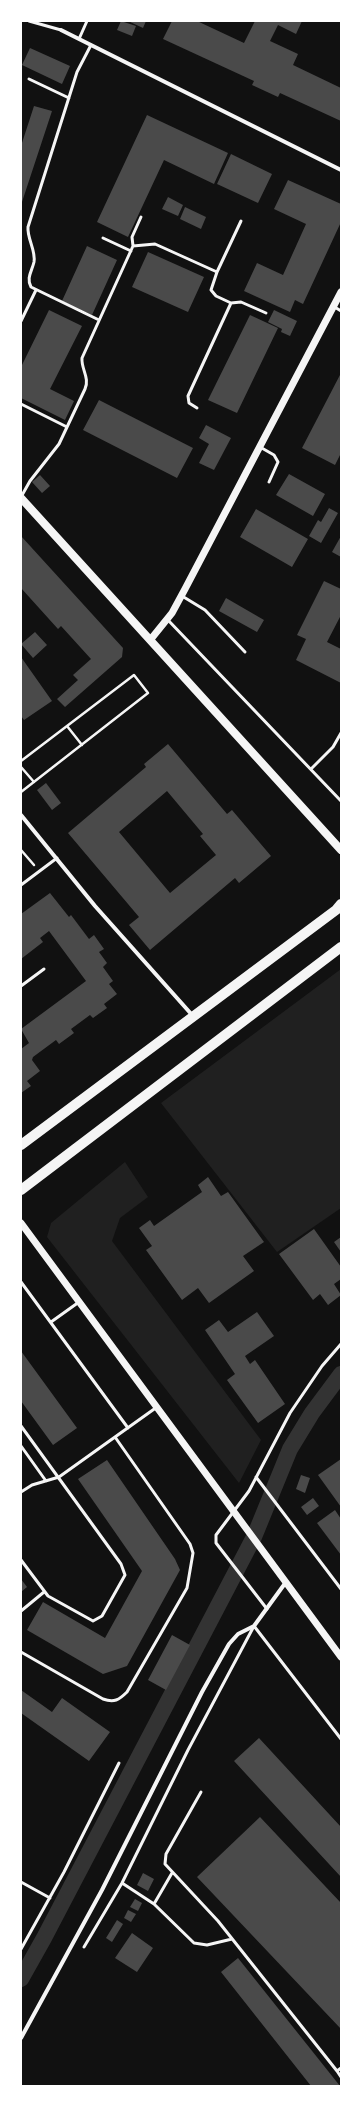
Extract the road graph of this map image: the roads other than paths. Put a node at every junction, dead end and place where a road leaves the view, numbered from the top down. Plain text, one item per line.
1 (29, 21) edge
2 (87, 21) edge
3 (61, 30) joint
4 (79, 39) junction
5 (91, 45) junction
6 (29, 79) dead end
7 (69, 98) junction
8 (341, 170) edge
9 (141, 217) dead end
10 (241, 221) dead end
11 (103, 238) dead end
12 (133, 246) junction
13 (131, 251) junction
14 (217, 272) junction
15 (36, 290) junction
16 (341, 292) edge
17 (231, 303) junction
18 (333, 306) junction
19 (341, 310) edge
20 (266, 313) dead end
21 (21, 320) edge
22 (100, 320) junction
23 (21, 404) edge
24 (197, 408) dead end
25 (67, 427) junction
26 (260, 448) junction
27 (269, 482) dead end
28 (21, 498) edge
29 (182, 596) junction
30 (167, 619) junction
31 (151, 639) junction
32 (245, 652) dead end
33 (341, 733) edge
34 (311, 769) junction
35 (341, 801) edge
36 (21, 815) edge
37 (341, 850) edge
38 (57, 858) junction
39 (21, 885) edge
40 (341, 904) edge
41 (341, 947) edge
42 (44, 969) dead end
43 (21, 986) edge
44 (193, 1017) junction
45 (21, 1145) edge
46 (21, 1190) edge
47 (21, 1223) edge
48 (21, 1282) edge
49 (79, 1302) junction
50 (51, 1322) junction
51 (341, 1344) edge
52 (157, 1407) junction
53 (21, 1426) edge
54 (128, 1428) junction
55 (115, 1437) junction
56 (21, 1446) edge
57 (256, 1477) junction
58 (58, 1478) junction
59 (46, 1481) junction
60 (21, 1492) edge
61 (235, 1513) junction
62 (21, 1560) edge
63 (286, 1582) junction
64 (341, 1589) edge
65 (44, 1592) junction
66 (267, 1609) junction
67 (21, 1611) edge
68 (254, 1626) junction
69 (21, 1652) edge
70 (341, 1657) edge
71 (341, 1739) edge
72 (119, 1763) dead end
73 (201, 1792) dead end
74 (172, 1873) junction
75 (21, 1882) edge
76 (122, 1883) junction
77 (50, 1898) junction
78 (154, 1904) junction
79 (232, 1939) junction
80 (84, 1948) dead end
81 (21, 1949) edge
82 (21, 2038) edge
83 (341, 2068) edge
84 (337, 2071) junction
85 (341, 2077) edge

1 - 3 lane
2 - 4 lane
3 - 4 street
4 - 5 street
5 - 7 lane
5 - 8 street
6 - 7 lane
7 - 15 lane
9 - 12 lane
10 - 14 lane
11 - 13 lane
12 - 13 lane
12 - 14 lane
13 - 22 lane
14 - 17 lane
15 - 21 lane
15 - 22 lane
16 - 18 street
17 - 20 lane
17 - 24 lane
18 - 19 lane
18 - 26 street
22 - 25 lane
23 - 25 lane
25 - 28 lane
26 - 27 lane
26 - 29 street
28 - 31 main road
29 - 30 street
29 - 32 lane
30 - 31 street
30 - 34 lane
31 - 37 main road
33 - 34 lane
34 - 35 lane
36 - 38 street
38 - 39 lane
38 - 44 street
40 - 44 main road
41 - 46 main road
42 - 43 lane
44 - 45 main road
47 - 49 street
48 - 50 lane
49 - 50 lane
49 - 52 street
50 - 54 lane
51 - 57 lane
52 - 54 lane
52 - 61 street
53 - 58 lane
54 - 55 lane
55 - 58 lane
55 - 69 lane
56 - 59 lane
57 - 61 lane
57 - 64 lane
58 - 59 lane
58 - 65 lane
59 - 60 lane
61 - 63 street
61 - 66 lane
62 - 65 lane
63 - 66 street
63 - 70 street
65 - 67 lane
66 - 68 street
68 - 71 lane
68 - 76 lane
68 - 82 street
72 - 77 lane
73 - 74 lane
74 - 78 lane
74 - 79 lane
75 - 77 lane
76 - 78 lane
76 - 80 lane
77 - 81 lane
78 - 79 lane
79 - 84 lane
83 - 84 lane
84 - 85 lane

